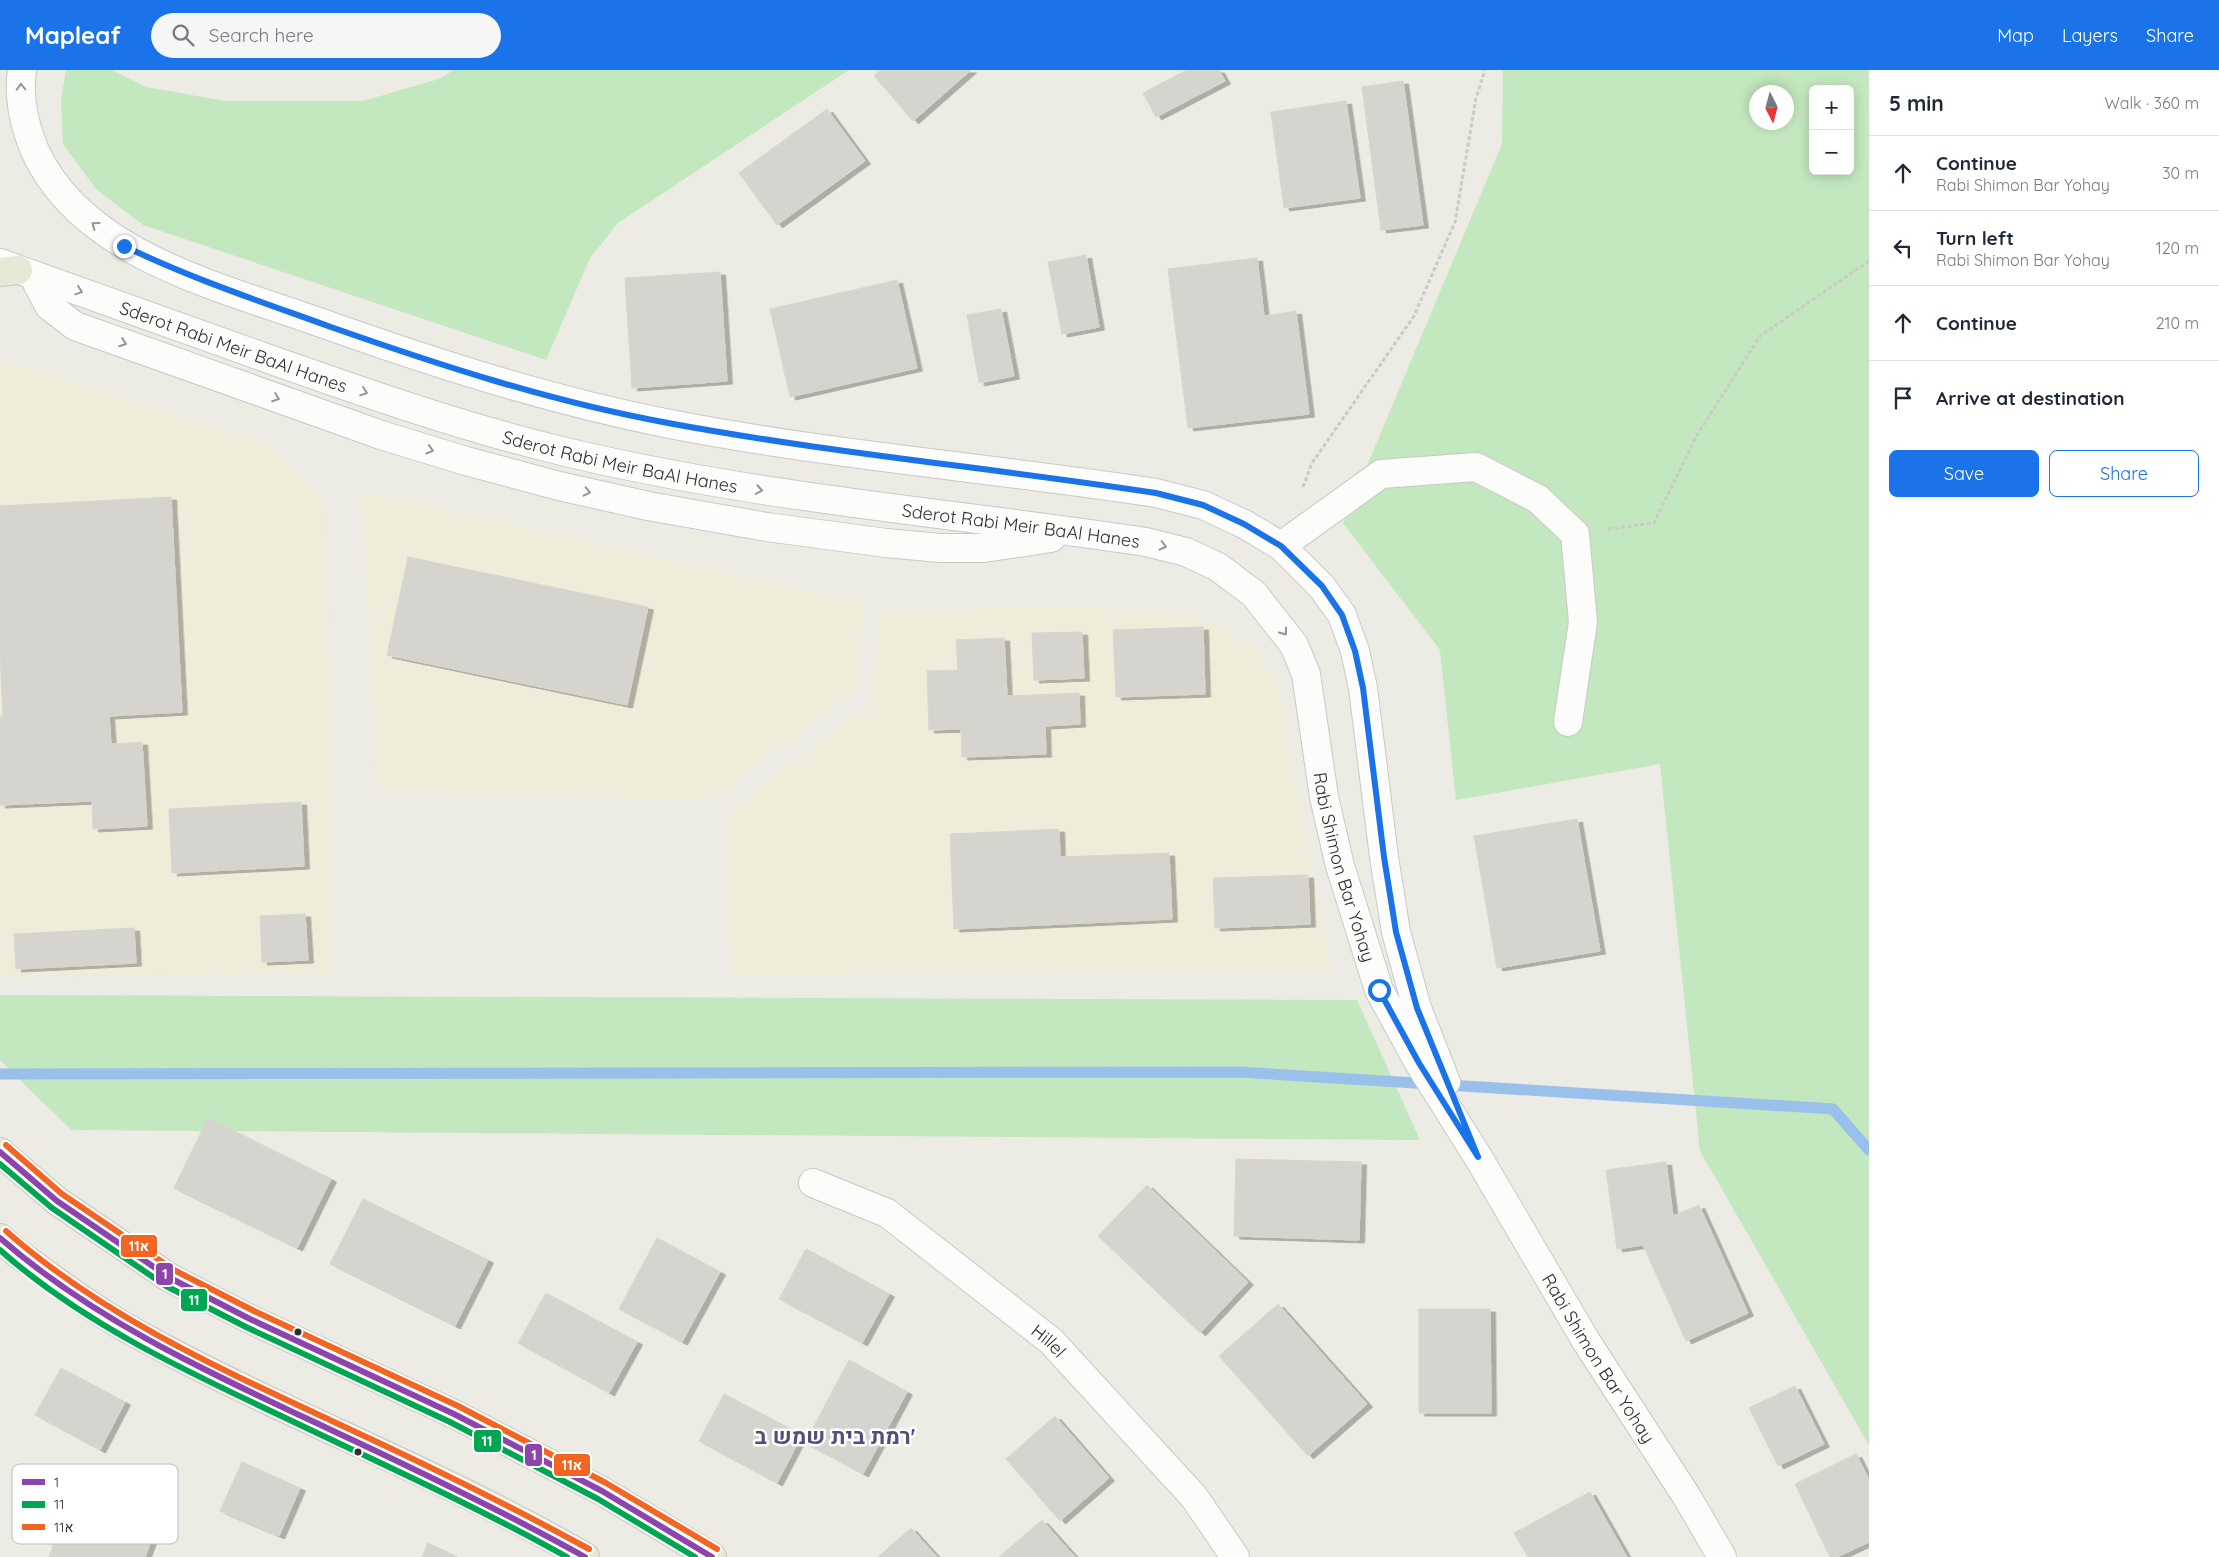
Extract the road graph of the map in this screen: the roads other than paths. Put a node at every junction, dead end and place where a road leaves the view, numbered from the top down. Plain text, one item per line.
1 (22, 70) edge
2 (13, 270) edge
3 (1281, 546) junction
4 (1254, 594) joint
5 (1568, 722) dead end
6 (0, 1152) edge
7 (1478, 1157) junction
8 (813, 1183) dead end
9 (0, 1238) edge
10 (585, 1557) edge
11 (712, 1557) edge
12 (1236, 1557) edge
13 (1722, 1557) edge

3 -> 1 street
2 -> 4 street, Sderot Rabi Meir BaAl Hanes
3 - 5 street
3 - 7 street, Rabi Shimon Bar Yohay
4 -> 7 street, Rabi Shimon Bar Yohay
6 - 11 main road
7 - 13 street, Rabi Shimon Bar Yohay
8 - 12 street, Hillel
9 - 10 main road

